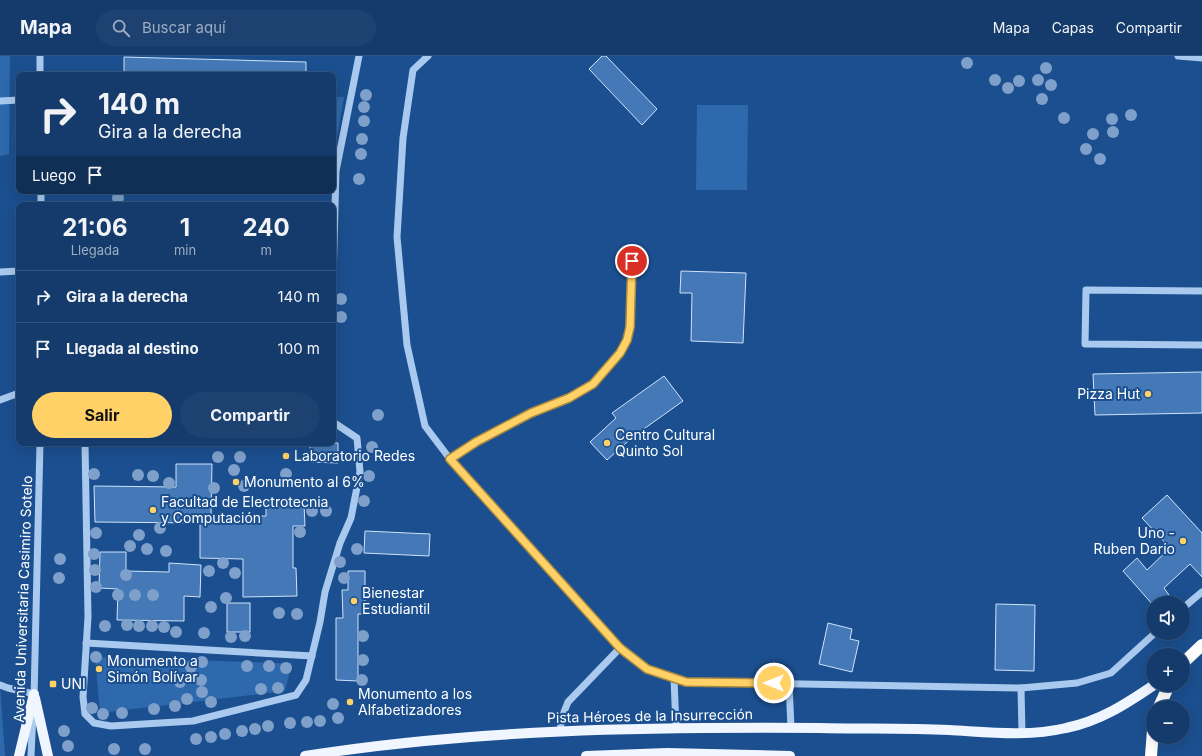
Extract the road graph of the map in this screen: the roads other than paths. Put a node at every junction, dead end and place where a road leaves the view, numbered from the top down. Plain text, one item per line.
1 (40, 56) edge
2 (359, 56) edge
3 (428, 56) edge
4 (1178, 56) edge
5 (1202, 58) edge
6 (40, 72) edge
7 (16, 100) edge
8 (0, 101) edge
9 (336, 171) edge
10 (632, 261) dead end
11 (16, 271) edge
12 (0, 272) edge
13 (1202, 291) edge
14 (1202, 345) edge
15 (16, 395) edge
16 (0, 400) edge
17 (336, 424) edge
18 (40, 446) edge
19 (85, 446) edge
20 (450, 459) junction
21 (1202, 592) edge
22 (1190, 602) edge
23 (1147, 640) edge
24 (1202, 641) edge
25 (86, 643) junction
26 (1202, 645) edge
27 (620, 648) junction
28 (1190, 654) edge
29 (312, 656) junction
30 (1190, 656) edge
31 (674, 678) junction
32 (788, 683) junction
33 (0, 685) edge
34 (1021, 688) junction
35 (1146, 691) edge
36 (34, 694) junction
37 (676, 728) junction
38 (791, 728) junction
39 (560, 731) junction
40 (1022, 733) junction
41 (1152, 744) edge
42 (19, 756) edge
43 (31, 756) edge
44 (48, 756) edge
45 (304, 756) edge
46 (586, 756) edge
47 (790, 756) edge
48 (1151, 756) edge

1 - 6 street
2 - 9 street
3 - 20 street
4 - 5 street
7 - 8 street
10 - 20 street
11 - 12 street
13 - 14 street
15 - 16 street
17 - 29 street
18 - 36 street, Avenida Universitaria Casimiro Sotelo
19 - 25 street
20 - 27 street
21 - 22 street
23 - 34 street
24 - 28 highway
25 - 29 street
25 - 29 street
26 - 30 highway
27 - 31 street
27 - 39 street
31 - 32 street
31 - 37 street
32 - 34 street
32 - 38 street
33 - 36 street
34 - 40 street
35 - 40 main road, Pista Héroes de la Insurrección
36 - 42 main road
36 - 43 street, Avenida Universitaria Casimiro Sotelo
36 - 44 main road
37 - 38 main road, Pista Héroes de la Insurrección
37 - 39 main road, Pista Héroes de la Insurrección
38 - 40 main road, Pista Héroes de la Insurrección
39 - 45 main road, Pista Héroes de la Insurrección
41 - 48 highway
46 - 47 main road

